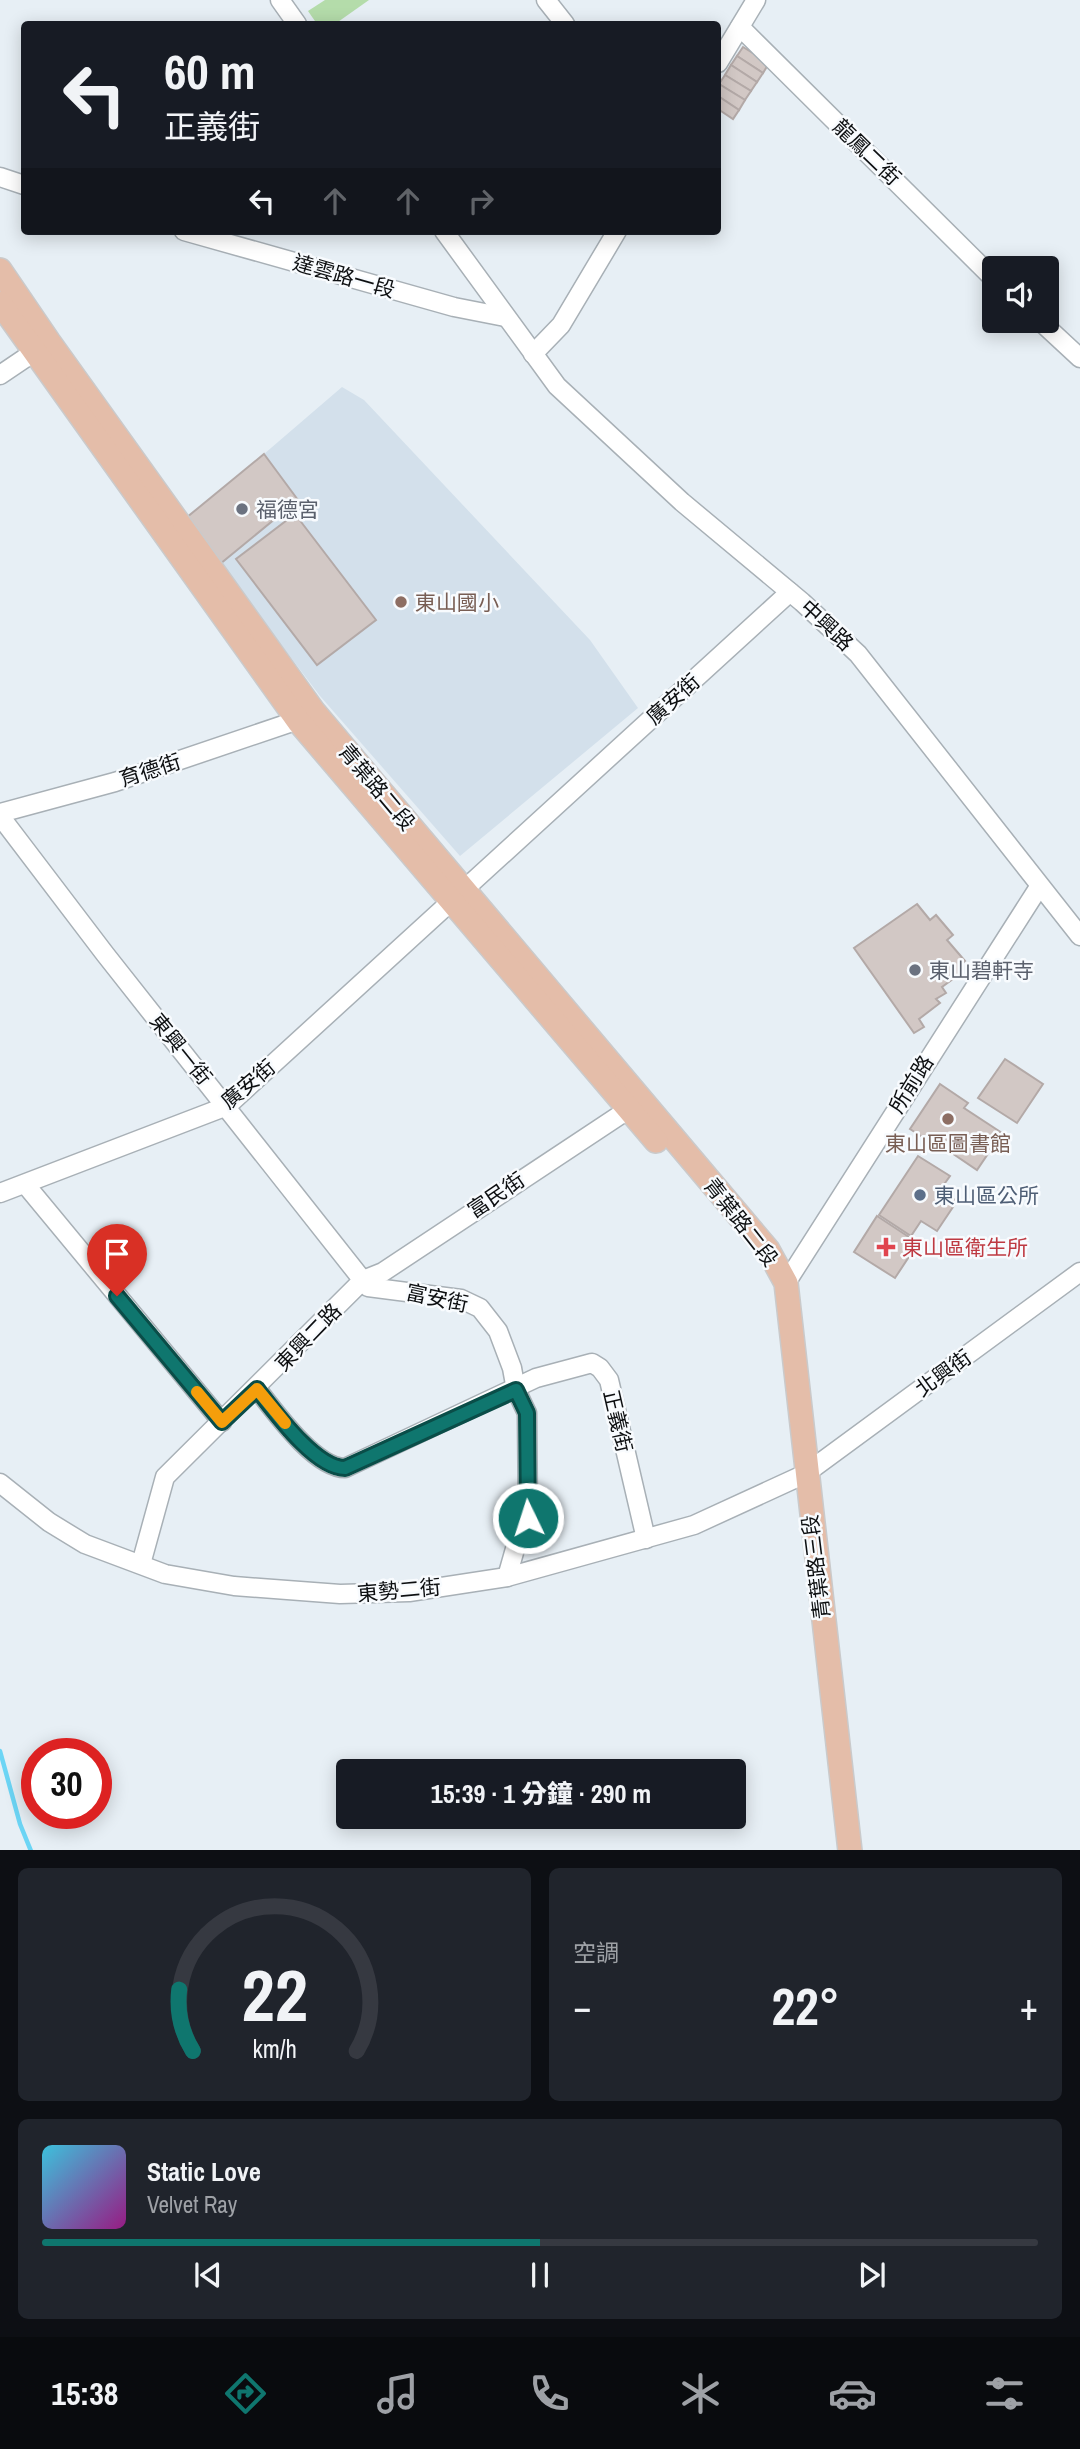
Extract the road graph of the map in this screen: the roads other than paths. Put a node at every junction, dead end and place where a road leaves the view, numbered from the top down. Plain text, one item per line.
1 (279, 0) edge
2 (546, 0) edge
3 (756, 0) edge
4 (295, 21) edge
5 (563, 21) edge
6 (740, 27) junction
7 (721, 58) edge
8 (0, 177) edge
9 (21, 184) edge
10 (198, 235) edge
11 (447, 235) edge
12 (615, 235) edge
13 (982, 267) edge
14 (0, 270) edge
15 (0, 303) edge
16 (505, 317) junction
17 (1054, 333) edge
18 (41, 347) junction
19 (533, 354) junction
20 (1080, 358) edge
21 (0, 375) edge
22 (790, 592) junction
23 (307, 717) junction
24 (0, 815) edge
25 (1039, 887) junction
26 (456, 895) junction
27 (1080, 936) edge
28 (227, 1107) junction
29 (629, 1109) junction
30 (25, 1184) junction
31 (0, 1193) edge
32 (1080, 1272) edge
33 (363, 1280) junction
34 (786, 1283) junction
35 (257, 1389) junction
36 (516, 1390) junction
37 (222, 1422) junction
38 (805, 1474) junction
39 (0, 1483) edge
40 (646, 1539) junction
41 (141, 1564) junction
42 (507, 1577) junction
43 (850, 1850) edge

1 - 4 street
2 - 5 street
3 - 6 street
6 - 7 street
6 - 13 street, 龍鳳二街
8 - 9 street
10 - 16 street, 達雲路一段
11 - 16 street
12 - 19 street
14 - 18 main road, 青葉路二段
15 - 18 main road, 青葉路二段
16 - 19 street, 中興路
17 - 20 street
18 - 21 street
18 - 23 main road, 青葉路二段
19 - 22 street, 中興路
22 - 25 street, 中興路
22 - 26 street, 廣安街
23 - 24 street, 育德街
23 - 26 main road, 青葉路二段
24 - 28 street, 東興一街
25 - 27 street, 中興路
25 - 34 street, 所前路
26 - 28 street, 廣安街
26 - 29 main road, 青葉路二段
26 - 34 main road, 青葉路二段
28 - 30 street, 廣安街
28 - 33 street, 東興一街
29 - 33 street, 富民街
29 - 34 main road, 青葉路二段
30 - 31 street, 廣安街
30 - 37 street
32 - 38 street, 北興街
33 - 35 street, 東興二路
33 - 36 street, 富安街
34 - 38 main road, 青葉路三段
35 - 36 street, 正義街
35 - 37 street, 東興二路
36 - 40 street, 正義街
36 - 42 street, 富安街
37 - 41 street, 東興二路
38 - 40 street, 東勢二街
38 - 43 main road, 青葉路三段
39 - 41 street, 東勢二街
40 - 42 street, 東勢二街
41 - 42 street, 東勢二街

